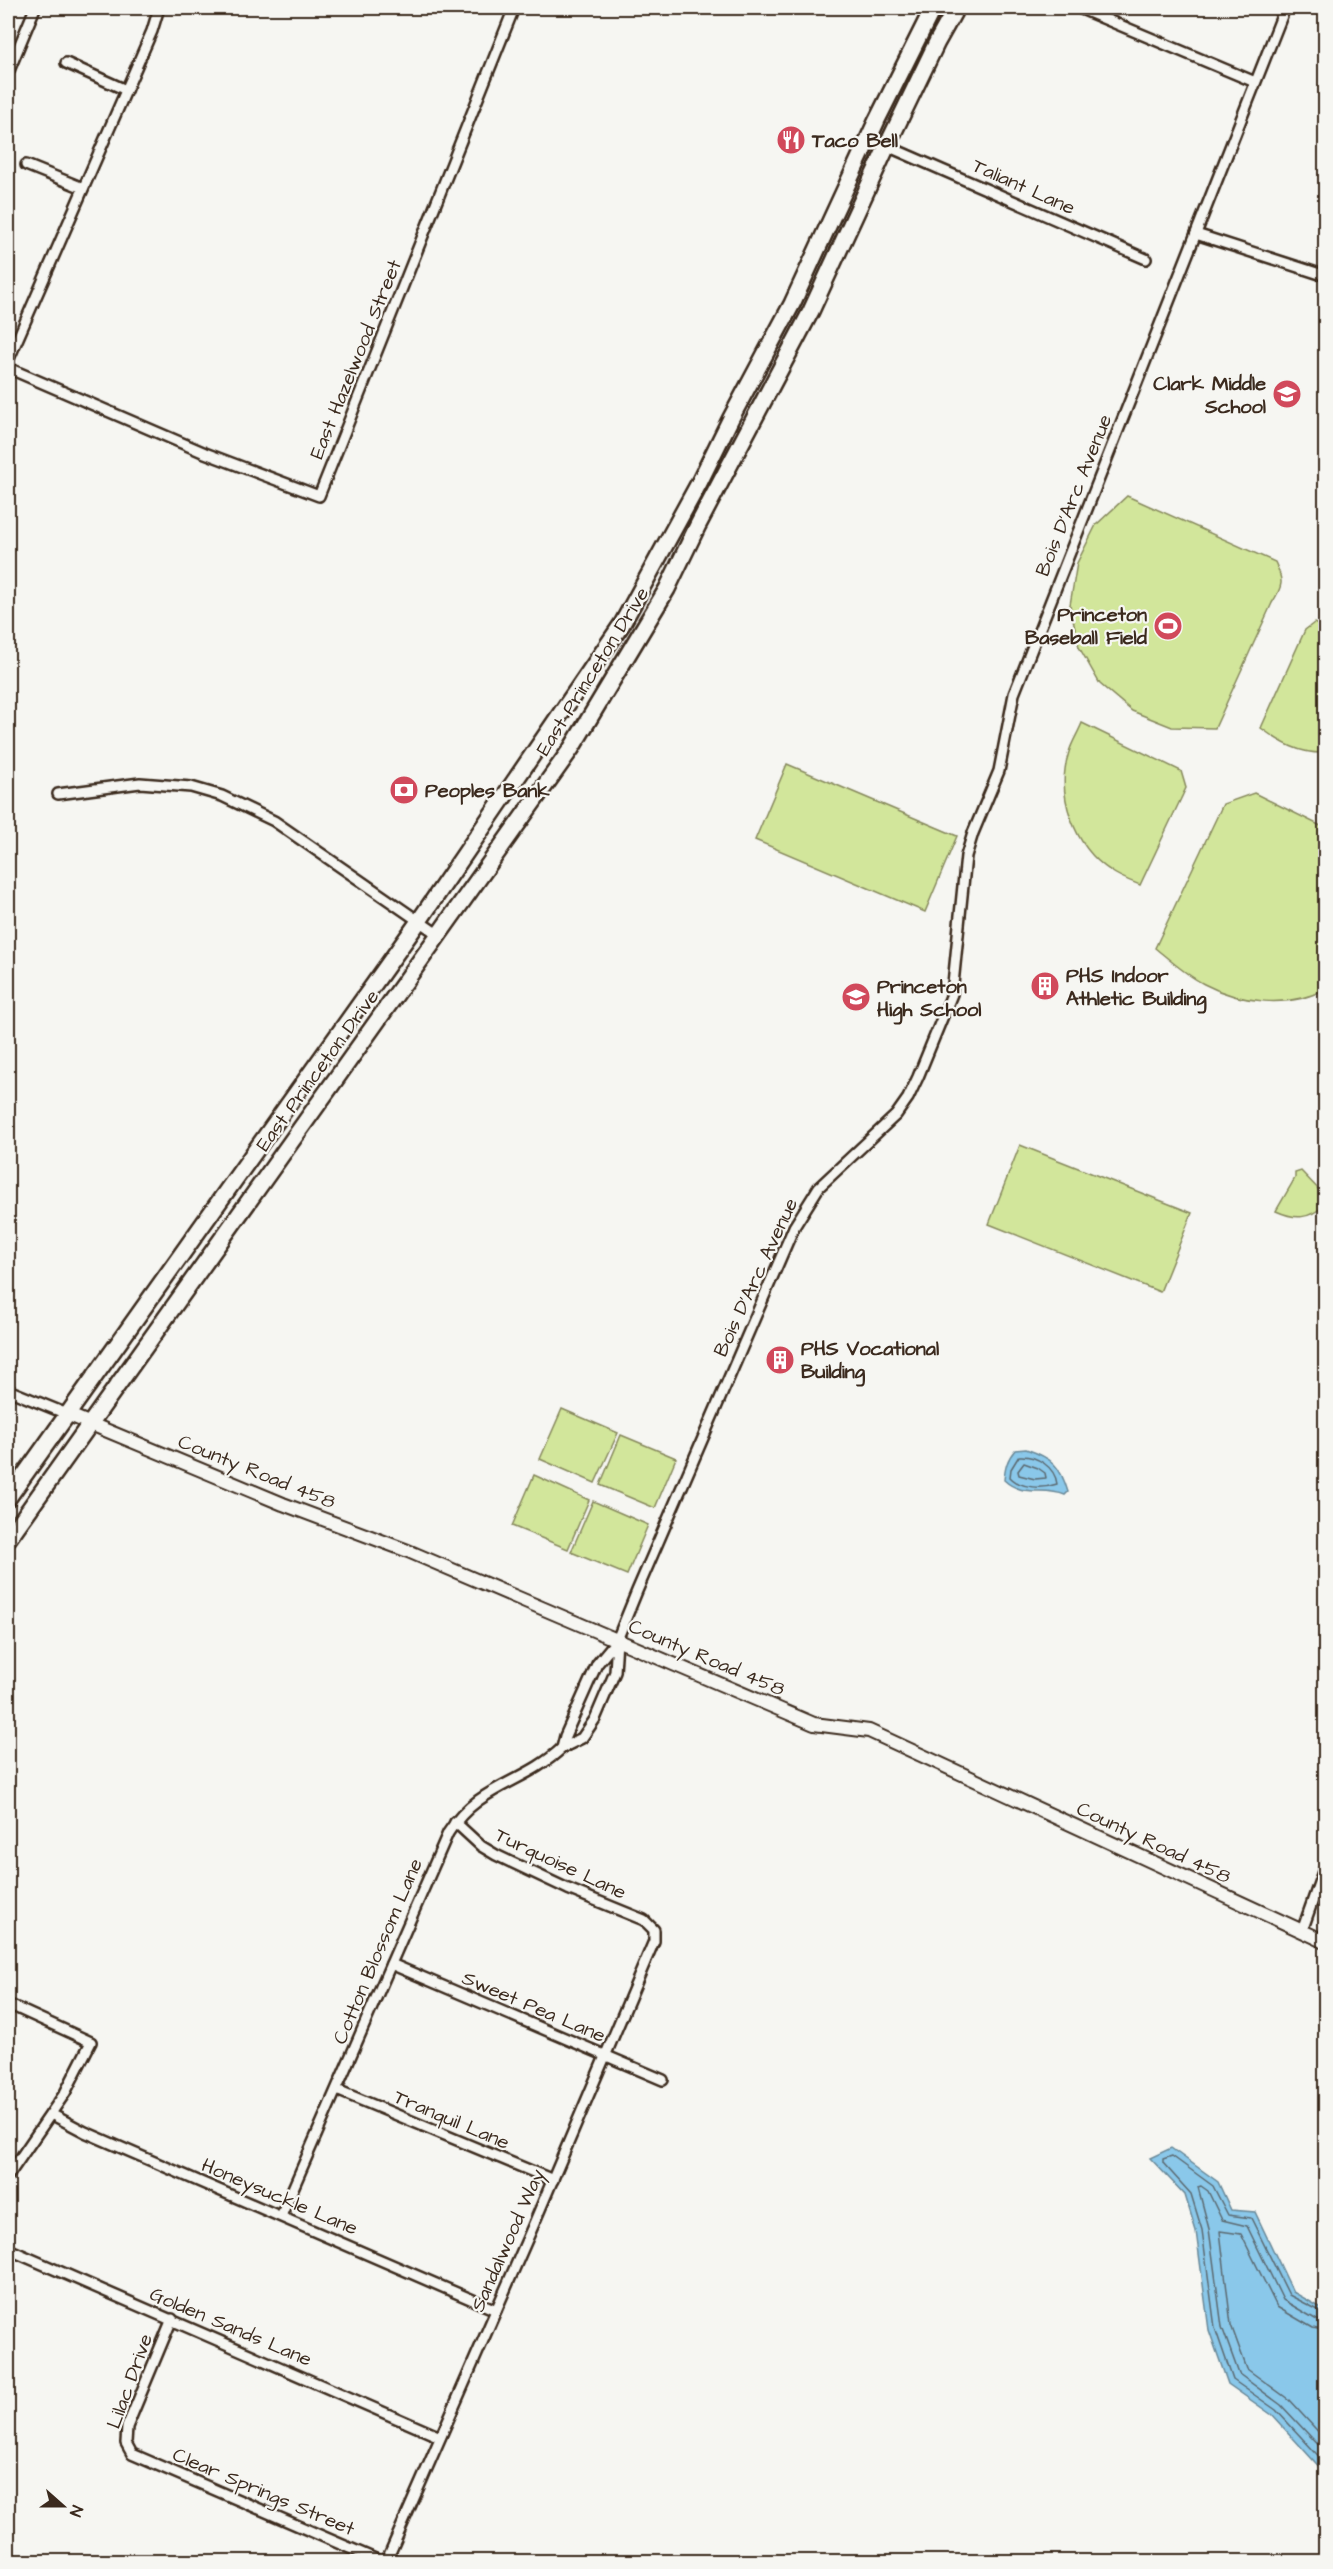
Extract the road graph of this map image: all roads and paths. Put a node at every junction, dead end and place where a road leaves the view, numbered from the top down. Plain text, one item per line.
1 (35, 8) edge
2 (159, 8) edge
3 (514, 8) edge
4 (933, 8) edge
5 (956, 8) edge
6 (1079, 8) edge
7 (1285, 8) edge
8 (66, 63) dead end
9 (8, 74) edge
10 (1255, 82) junction
11 (126, 90) junction
12 (887, 146) junction
13 (26, 165) dead end
14 (856, 165) junction
15 (874, 173) junction
16 (83, 188) junction
17 (1196, 234) junction
18 (1146, 259) dead end
19 (1326, 276) edge
20 (12, 340) edge
21 (8, 361) edge
22 (8, 368) edge
23 (547, 734) junction
24 (571, 749) junction
25 (58, 794) dead end
26 (419, 921) junction
27 (439, 935) junction
28 (8, 1390) edge
29 (67, 1414) junction
30 (89, 1424) junction
31 (8, 1498) edge
32 (8, 1539) edge
33 (617, 1640) junction
34 (562, 1748) junction
35 (455, 1822) junction
36 (1326, 1863) edge
37 (654, 1930) joint
38 (1302, 1931) junction
39 (1326, 1942) edge
40 (391, 1964) junction
41 (8, 2004) edge
42 (606, 2056) junction
43 (663, 2080) dead end
44 (337, 2090) junction
45 (51, 2114) junction
46 (8, 2176) edge
47 (553, 2180) junction
48 (282, 2216) junction
49 (8, 2249) edge
50 (496, 2310) junction
51 (172, 2319) junction
52 (440, 2437) junction
53 (132, 2454) joint
54 (384, 2562) edge

1 - 9 street
2 - 11 street
3 - 22 street, East Hazelwood Street
4 - 14 highway, East Princeton Drive
5 - 12 highway, East Princeton Drive
6 - 10 street
7 - 10 street, Bois D'Arc Avenue
8 - 11 street
10 - 17 street, Bois D'Arc Avenue
11 - 16 street
12 - 15 highway, East Princeton Drive
12 - 18 street, Taliant Lane
13 - 16 street
14 - 15 highway
14 - 23 highway, East Princeton Drive
15 - 24 highway, East Princeton Drive
16 - 20 street
17 - 19 street
17 - 33 street, Bois D'Arc Avenue
20 - 21 street
23 - 24 highway
23 - 26 highway, East Princeton Drive
24 - 27 highway, East Princeton Drive
25 - 26 street
26 - 27 street
26 - 29 highway, East Princeton Drive
27 - 30 highway, East Princeton Drive
28 - 29 street
29 - 30 street, County Road 458
29 - 31 highway, East Princeton Drive
30 - 32 highway, East Princeton Drive
30 - 33 street, County Road 458
33 - 34 street
33 - 34 street, Cotton Blossom Lane
33 - 38 street, County Road 458
34 - 35 street, Cotton Blossom Lane
35 - 37 street, Turquoise Lane
35 - 40 street, Cotton Blossom Lane
36 - 38 street
37 - 42 street, Sandalwood Way
38 - 39 street, County Road 458
40 - 42 street, Sweet Pea Lane
40 - 44 street, Cotton Blossom Lane
41 - 45 street
42 - 43 street, Sweet Pea Lane
42 - 47 street, Sandalwood Way
44 - 47 street, Tranquil Lane
44 - 48 street, Cotton Blossom Lane
45 - 46 street
45 - 48 street, Honeysuckle Lane
47 - 50 street, Sandalwood Way
48 - 50 street, Honeysuckle Lane
49 - 51 street, Golden Sands Lane
50 - 52 street, Sandalwood Way
51 - 52 street, Golden Sands Lane
51 - 53 street, Lilac Drive
52 - 54 street, Sandalwood Way
53 - 54 street, Clear Springs Street

